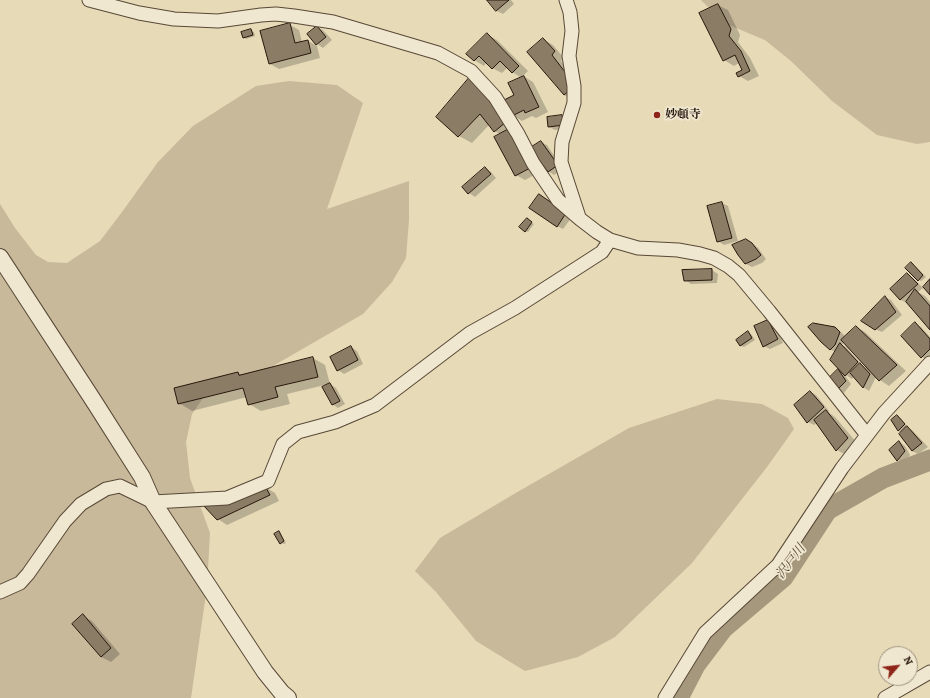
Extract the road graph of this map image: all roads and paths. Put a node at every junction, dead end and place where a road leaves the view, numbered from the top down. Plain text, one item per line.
1 (89, 0) edge
2 (566, 0) edge
3 (580, 219) junction
4 (610, 240) junction
5 (0, 257) edge
6 (930, 363) edge
7 (867, 435) junction
8 (153, 502) junction
9 (0, 592) edge
10 (930, 672) edge
11 (288, 698) edge
12 (665, 698) edge
13 (885, 698) edge

1 - 3 street
2 - 3 street
3 - 4 street
4 - 7 street
4 - 8 street
5 - 8 street
6 - 7 street
7 - 12 street
8 - 9 street
8 - 11 street
10 - 13 street

